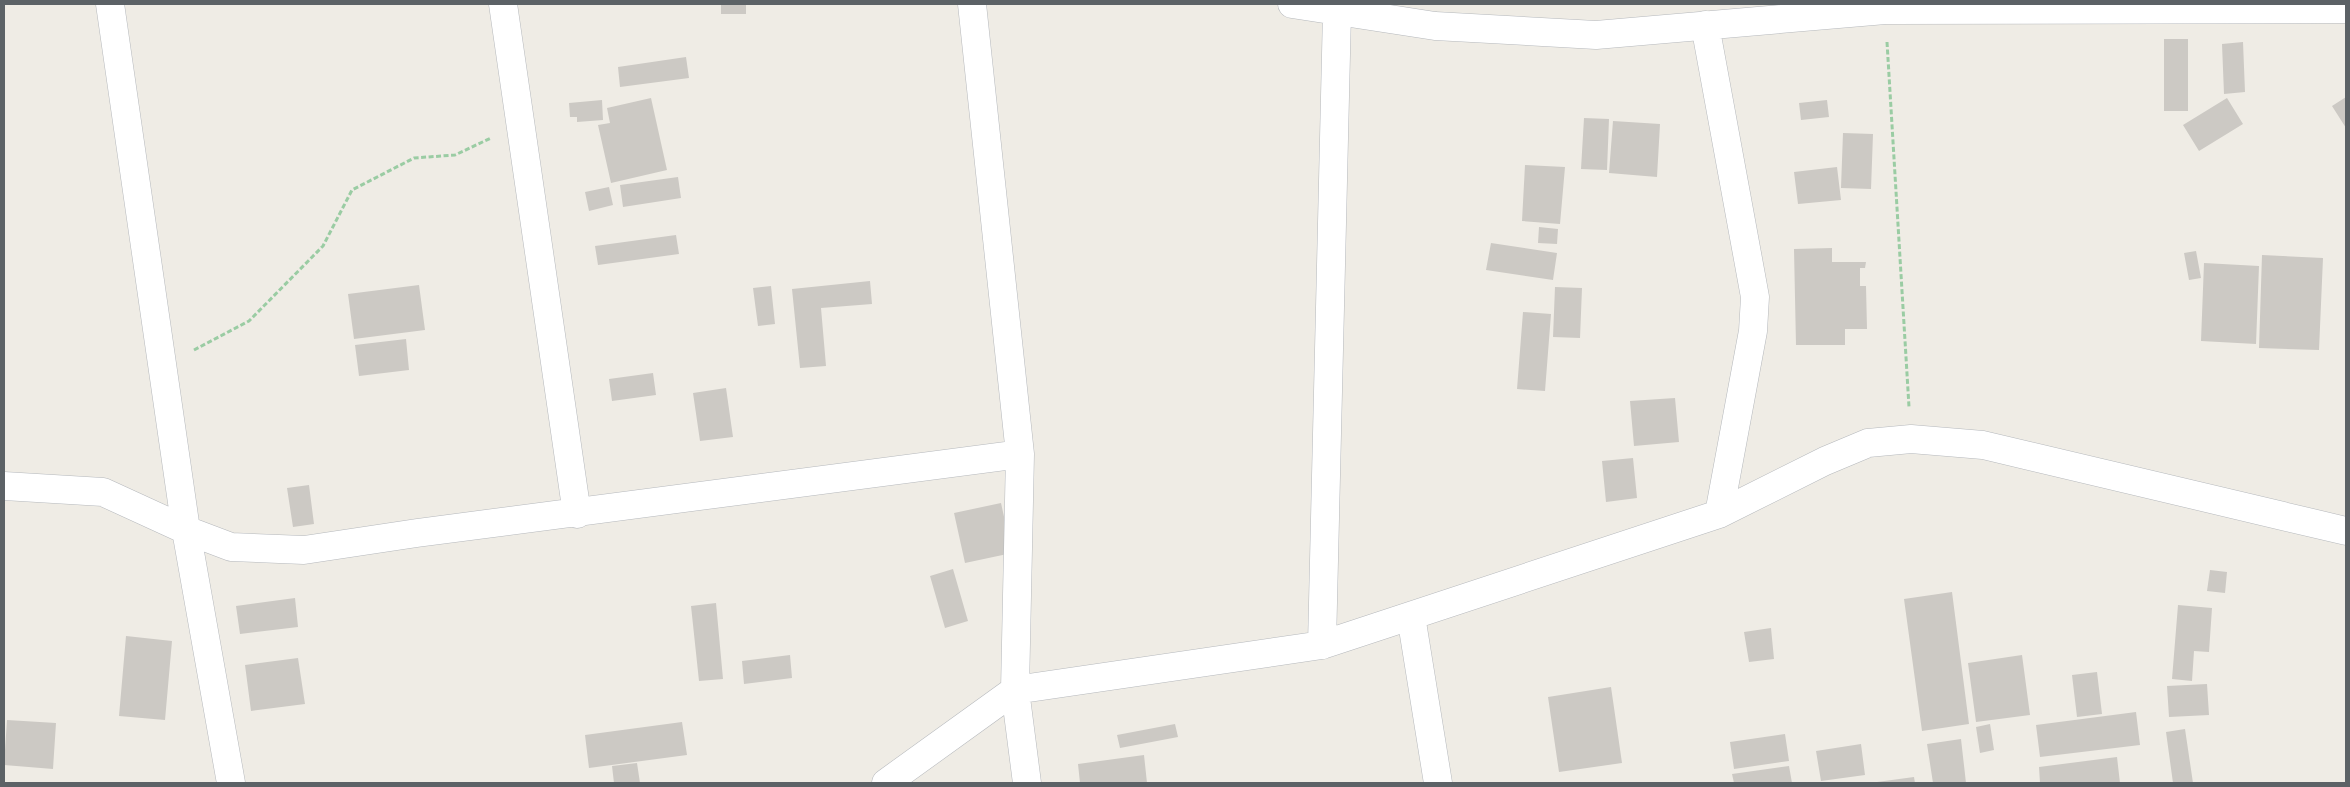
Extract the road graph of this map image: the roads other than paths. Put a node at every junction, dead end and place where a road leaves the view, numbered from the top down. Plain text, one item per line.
1 (110, 4) edge
2 (504, 4) edge
3 (972, 4) edge
4 (1292, 4) edge
5 (2346, 9) edge
6 (1338, 12) junction
7 (1705, 25) junction
8 (1020, 454) junction
9 (4, 486) edge
10 (577, 514) junction
11 (1719, 514) junction
12 (186, 530) junction
13 (2346, 531) edge
14 (1411, 616) junction
15 (1322, 645) junction
16 (1015, 690) junction
17 (231, 783) edge
18 (886, 783) edge
19 (1027, 783) edge
20 (1438, 783) edge

1 - 12 street
2 - 10 street
3 - 8 street
4 - 6 street
5 - 7 street
6 - 7 street
6 - 15 street
7 - 11 street
8 - 10 street
8 - 16 street
9 - 12 street
10 - 12 street
11 - 13 street
11 - 14 street
12 - 17 street
14 - 15 street
14 - 20 street
15 - 16 street
16 - 18 street
16 - 19 street

